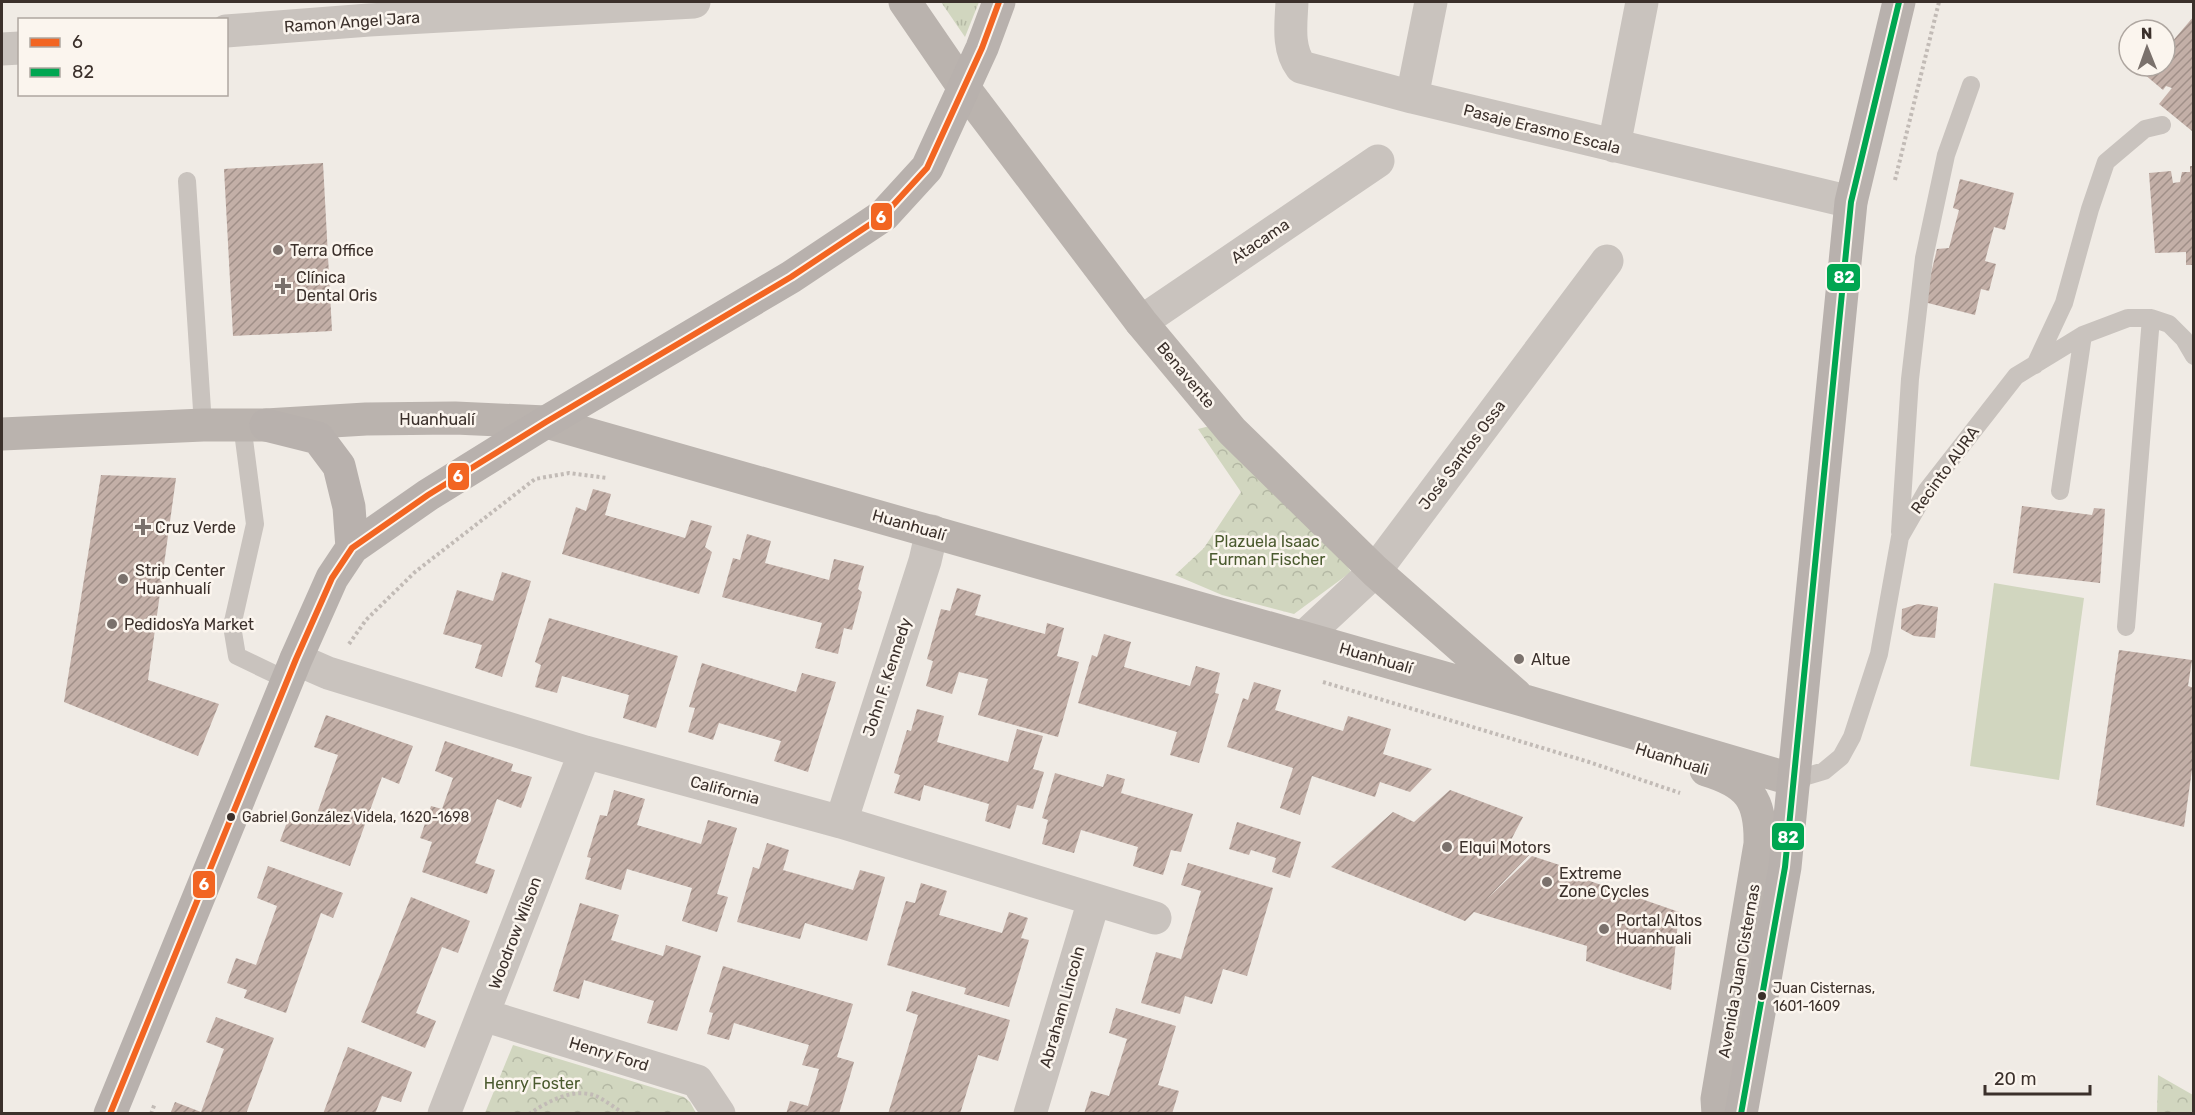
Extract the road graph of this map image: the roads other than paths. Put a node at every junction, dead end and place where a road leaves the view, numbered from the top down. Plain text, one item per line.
1 (694, 2) edge
2 (905, 2) edge
3 (999, 2) edge
4 (1292, 2) edge
5 (1431, 2) edge
6 (1642, 2) edge
7 (1899, 2) edge
8 (368, 11) edge
9 (228, 31) edge
10 (18, 48) edge
11 (2, 49) edge
12 (1971, 85) dead end
13 (964, 88) junction
14 (1412, 97) junction
15 (2162, 125) dead end
16 (1614, 146) junction
17 (1378, 161) dead end
18 (187, 181) dead end
19 (1851, 202) junction
20 (1606, 261) dead end
21 (2151, 318) junction
22 (1142, 322) junction
23 (2188, 333) edge
24 (2083, 335) junction
25 (2193, 356) edge
26 (2035, 365) junction
27 (546, 422) junction
28 (254, 424) junction
29 (203, 425) junction
30 (2, 434) edge
31 (2060, 491) dead end
32 (932, 531) junction
33 (1900, 537) junction
34 (352, 548) junction
35 (1375, 571) junction
36 (2126, 627) dead end
37 (1304, 638) junction
38 (291, 669) junction
39 (1522, 700) junction
40 (1560, 711) junction
41 (585, 752) junction
42 (1794, 780) junction
43 (840, 822) junction
44 (1761, 828) joint
45 (1094, 900) junction
46 (1155, 918) dead end
47 (483, 1016) junction
48 (110, 1113) edge
49 (444, 1113) edge
50 (719, 1113) edge
51 (1030, 1113) edge
52 (1718, 1113) edge
53 (1741, 1113) edge

1 - 8 street, Ramon Angel Jara
2 - 13 main road, Benavente
3 - 13 main road
4 - 14 street, Pasaje Erasmo Escala
5 - 14 street
6 - 16 street
7 - 19 main road, Avenida Juan Cisternas
8 - 9 street, Ramon Angel Jara
10 - 11 street
12 - 33 lane
13 - 22 main road, Benavente
13 - 27 main road
14 - 16 street, Pasaje Erasmo Escala
15 - 26 lane
16 - 19 street, Pasaje Erasmo Escala
17 - 22 street, Atacama
18 - 29 lane
19 - 42 main road, Avenida Juan Cisternas
20 - 35 street, José Santos Ossa
21 - 23 lane
21 - 24 lane, Recinto AURA
21 - 36 lane
22 - 35 main road, Benavente
23 - 25 lane
24 - 26 lane, Recinto AURA
24 - 31 lane
26 - 33 lane, Recinto AURA
27 - 28 main road, Huanhualí
27 - 32 main road, Huanhualí
27 - 34 main road
28 - 29 main road, Huanhualí
28 - 34 main road
28 - 38 lane
29 - 30 main road, Huanhualí
32 - 37 main road, Huanhualí
32 - 43 street, John F. Kennedy
33 - 42 lane, Recinto AURA
34 - 38 main road
35 - 37 street, José Santos Ossa
35 - 39 main road, Benavente
37 - 39 main road, Huanhualí
38 - 41 street, California
38 - 48 main road
39 - 40 main road, Huanhualí
40 - 42 main road, Huanhualí
40 - 44 main road, Huanhuali
41 - 43 street, California
41 - 47 street, Woodrow Wilson
42 - 53 main road, Avenida Juan Cisternas
43 - 45 street, California
44 - 52 main road, Avenida Juan Cisternas
45 - 46 street, California
45 - 51 street, Abraham Lincoln
47 - 49 street, Woodrow Wilson
47 - 50 street, Henry Ford

